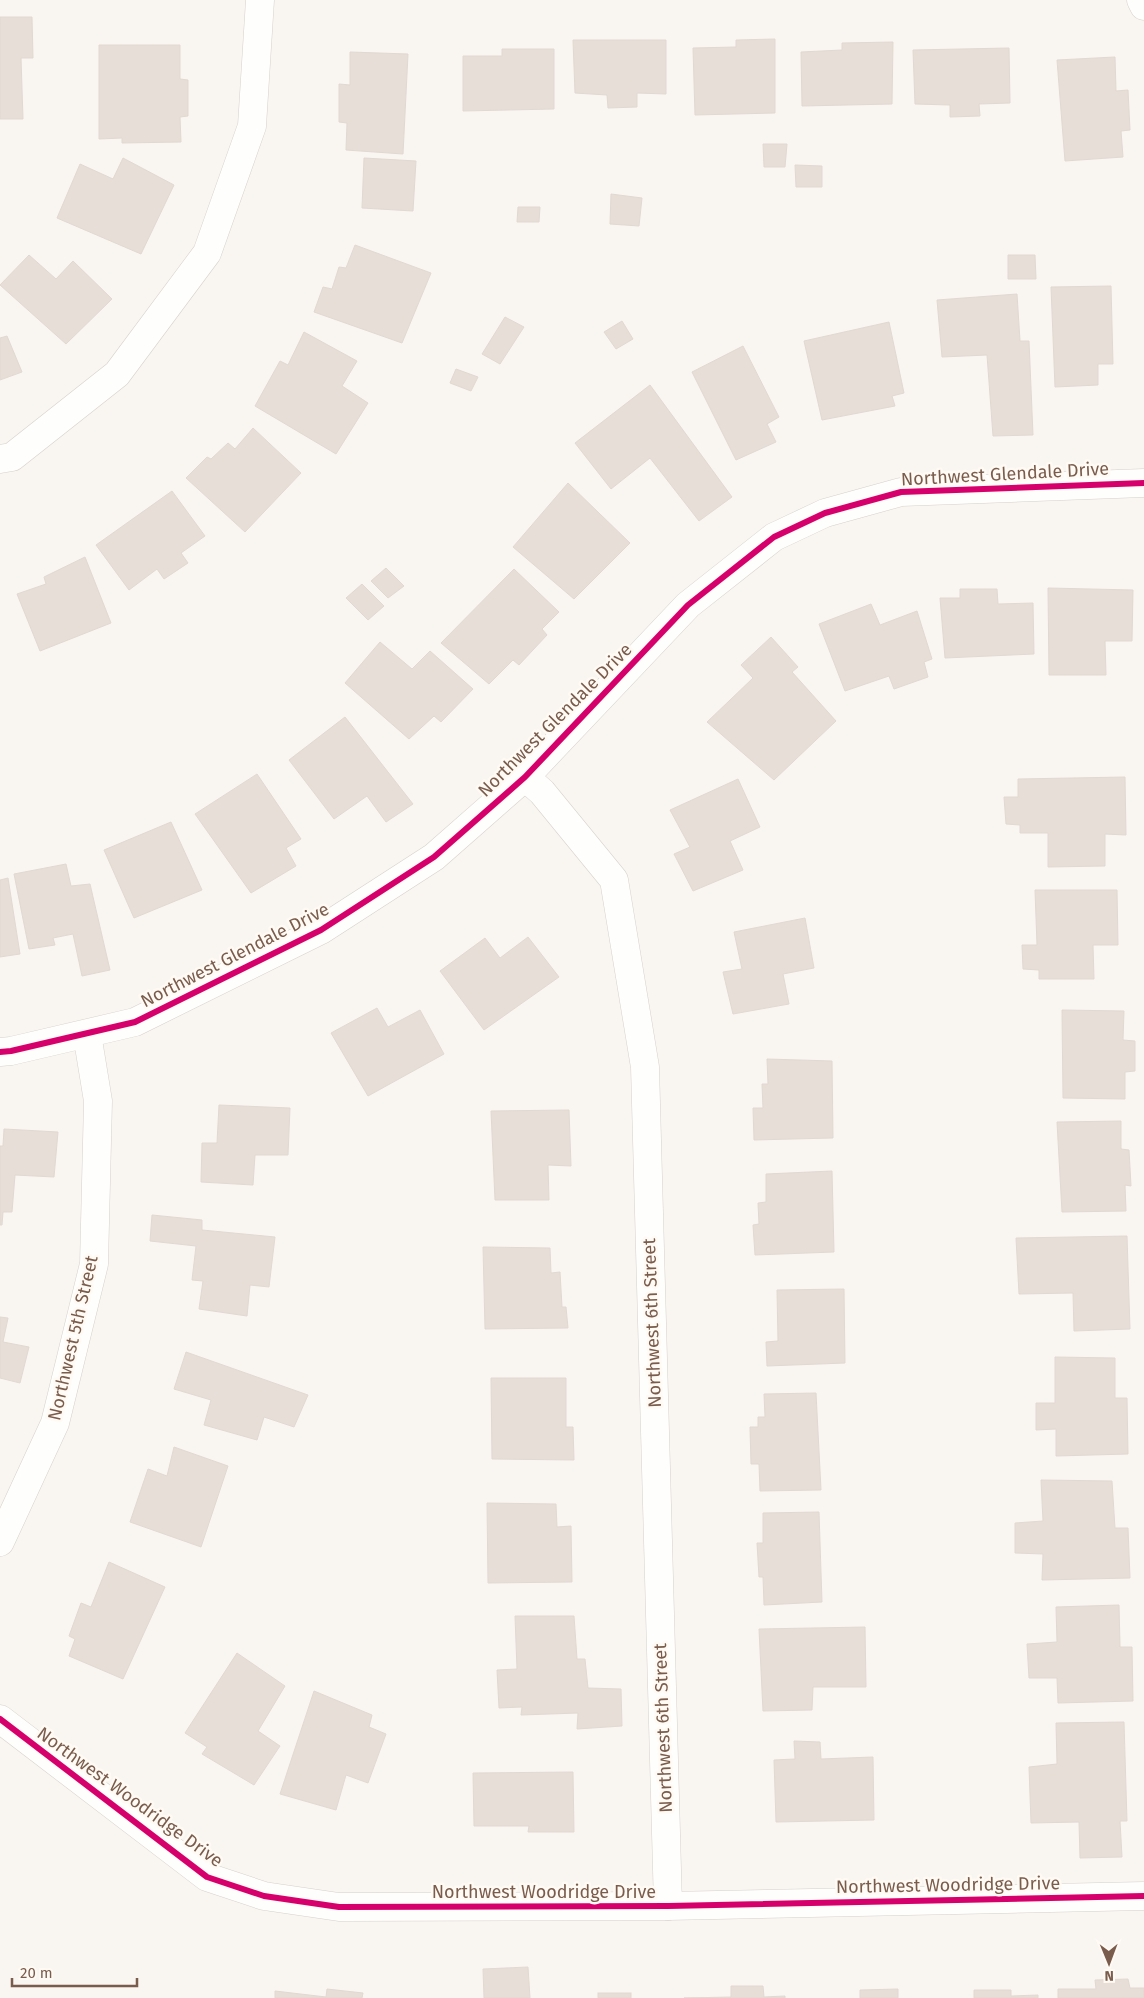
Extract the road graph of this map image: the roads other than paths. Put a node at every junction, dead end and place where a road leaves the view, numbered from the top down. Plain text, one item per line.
1 (260, 0) edge
2 (1141, 0) edge
3 (1144, 6) edge
4 (0, 459) edge
5 (1144, 483) edge
6 (525, 777) junction
7 (88, 1034) junction
8 (0, 1052) edge
9 (0, 1542) edge
10 (0, 1719) edge
11 (1144, 1896) edge
12 (668, 1906) junction

1 - 4 street
2 - 3 street
5 - 6 street, Northwest Glendale Drive
6 - 7 street, Northwest Glendale Drive
6 - 12 street, Northwest 6th Street
7 - 8 street, Northwest Glendale Drive
7 - 9 street, Northwest 5th Street
10 - 12 street, Northwest Woodridge Drive
11 - 12 street, Northwest Woodridge Drive

